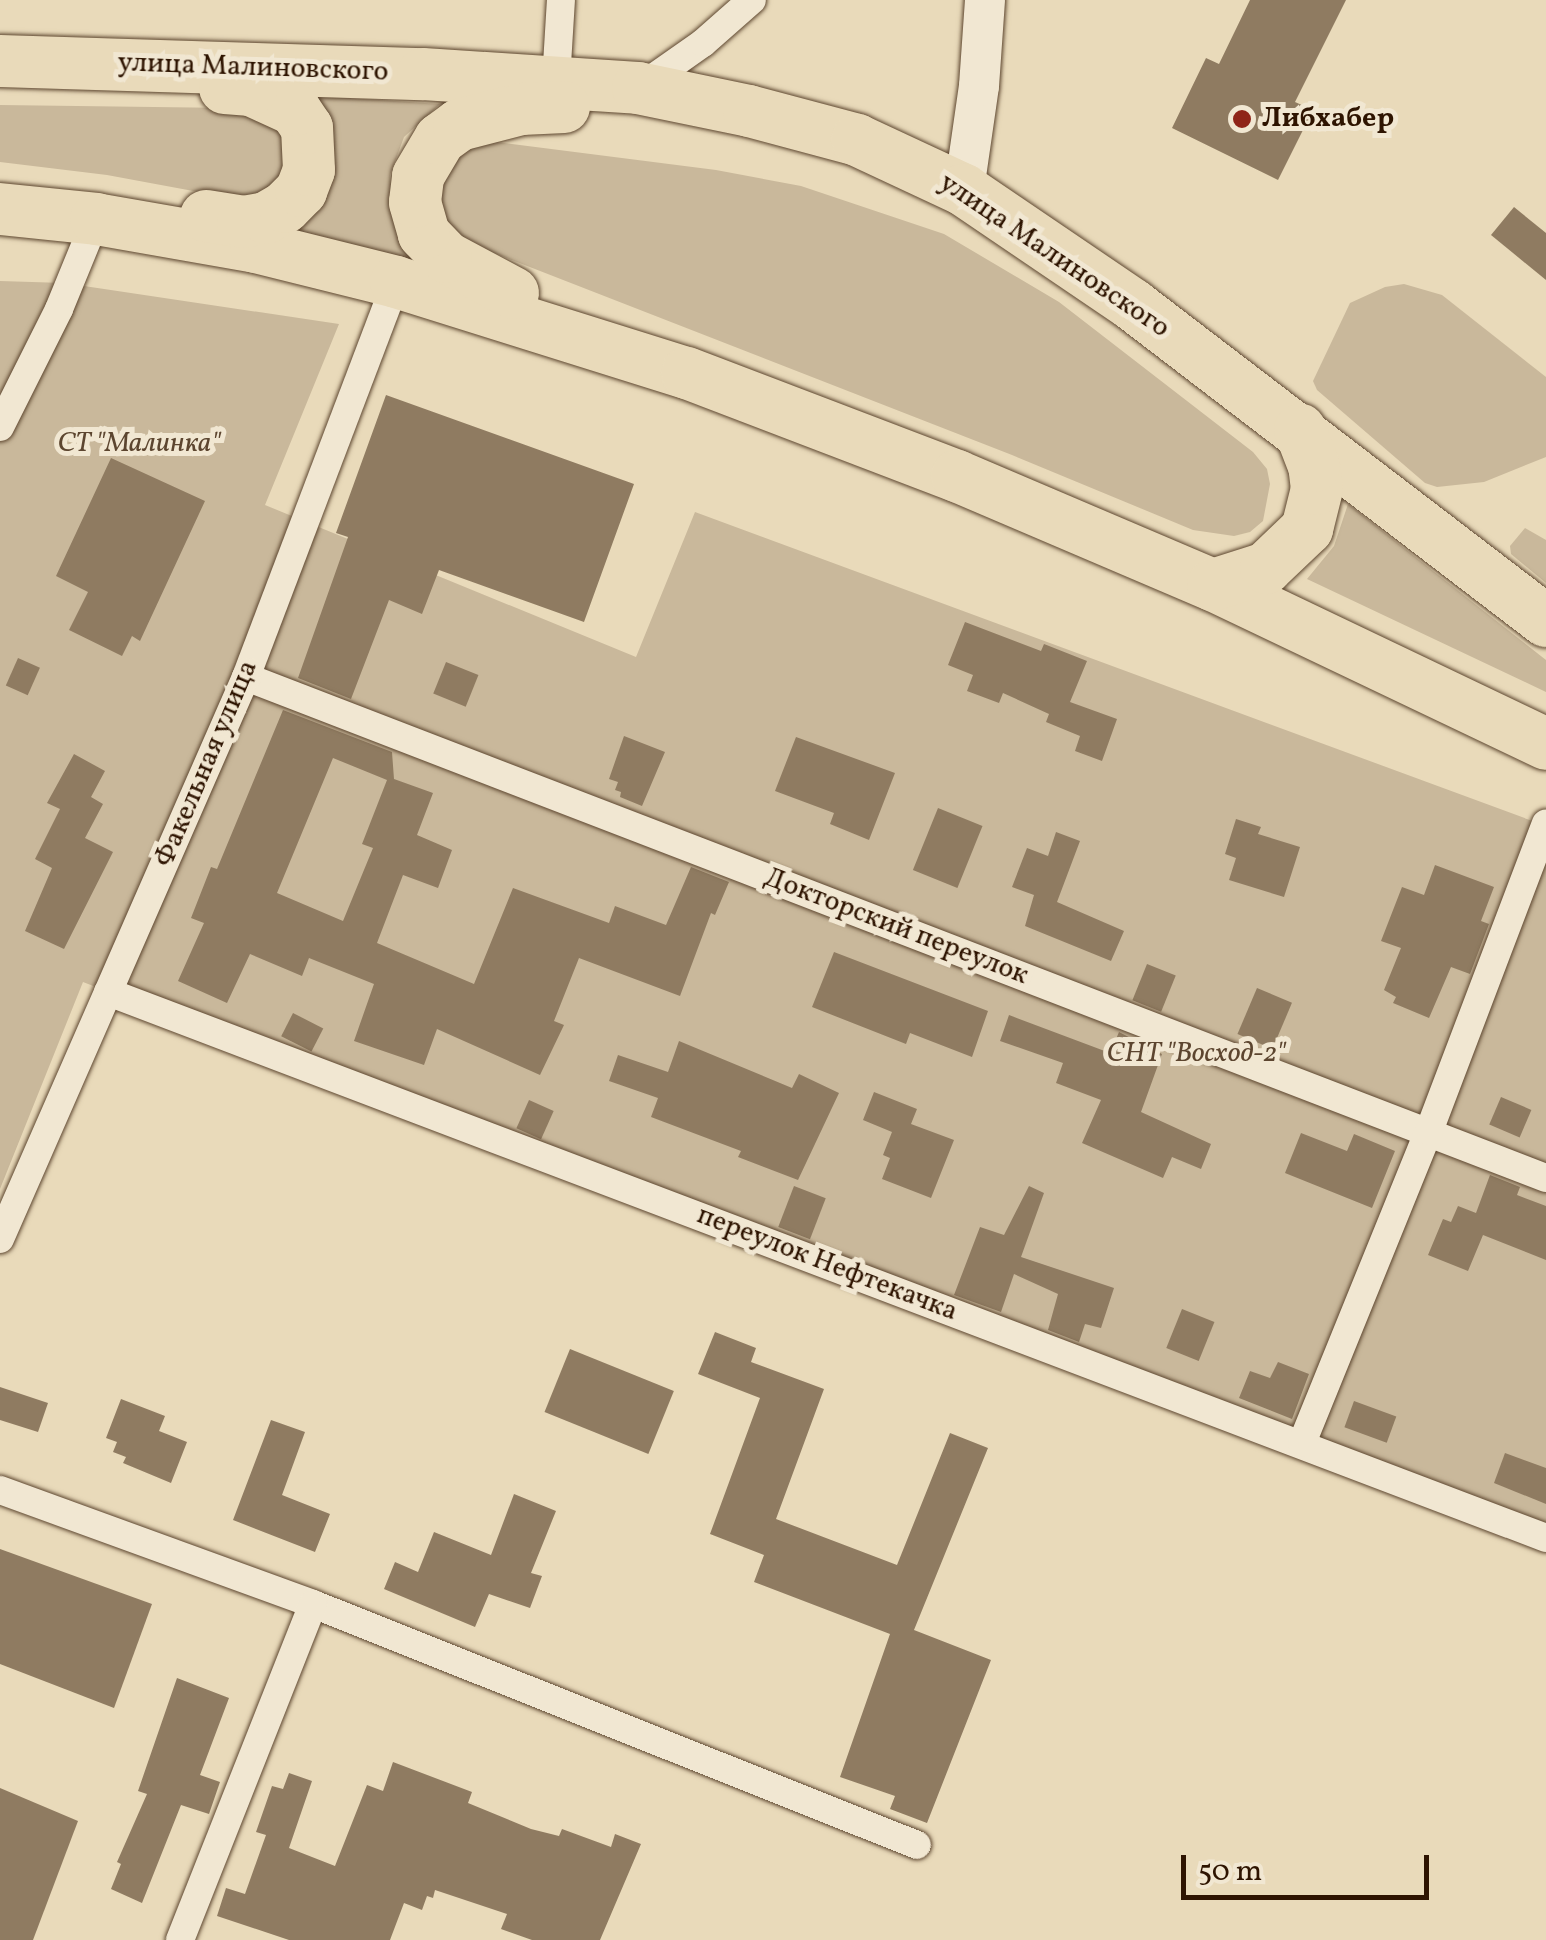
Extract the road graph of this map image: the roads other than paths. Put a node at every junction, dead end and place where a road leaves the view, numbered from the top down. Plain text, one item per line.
1 (560, 0) edge
2 (752, 0) edge
3 (985, 0) edge
4 (19, 60) edge
5 (556, 81) junction
6 (638, 88) junction
7 (696, 102) junction
8 (964, 190) junction
9 (3, 210) edge
10 (96, 220) junction
11 (396, 282) junction
12 (687, 374) junction
13 (0, 427) edge
14 (1300, 430) junction
15 (1213, 584) junction
16 (1546, 622) edge
17 (246, 677) junction
18 (1546, 744) edge
19 (1546, 822) edge
20 (108, 992) junction
21 (1428, 1131) junction
22 (1546, 1178) edge
23 (0, 1238) edge
24 (1302, 1443) junction
25 (0, 1490) edge
26 (1546, 1538) edge
27 (313, 1604) junction
28 (918, 1845) dead end
29 (180, 1940) edge

1 - 5 street
2 - 6 street
3 - 8 street
4 - 5 highway, улица Малиновского
4 - 9 highway
5 - 6 highway, улица Малиновского
6 - 7 highway, улица Малиновского
7 - 8 highway, улица Малиновского
7 - 12 highway
8 - 14 highway, улица Малиновского
9 - 10 highway
10 - 11 highway
10 - 13 street
11 - 12 highway
11 - 17 street, Факельная улица
12 - 15 highway
14 - 15 highway
14 - 16 highway, улица Малиновского
15 - 18 highway
17 - 20 street, Факельная улица
17 - 21 street, Докторский переулок
19 - 21 street
20 - 23 street, Факельная улица
20 - 24 street, переулок Нефтекачка
21 - 22 street, Докторский переулок
21 - 24 street
24 - 26 street, переулок Нефтекачка
25 - 27 street
27 - 28 street
27 - 29 street

